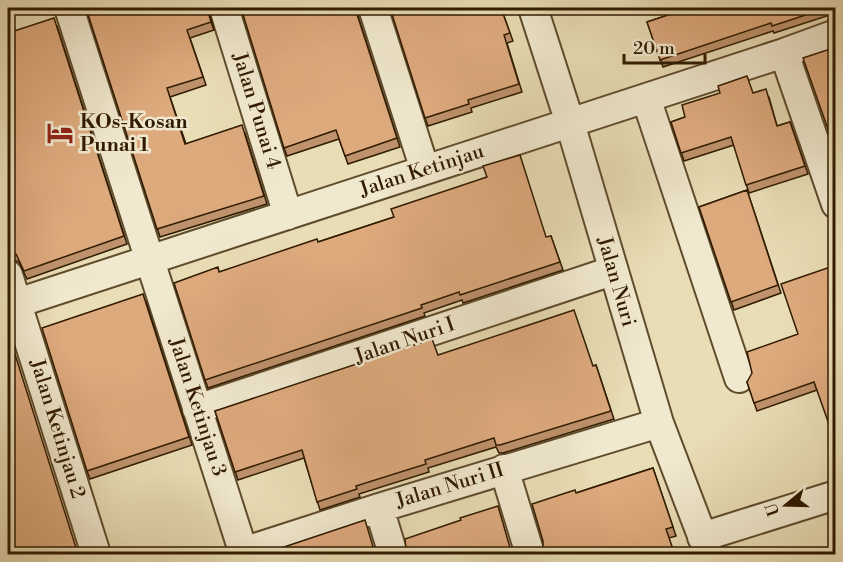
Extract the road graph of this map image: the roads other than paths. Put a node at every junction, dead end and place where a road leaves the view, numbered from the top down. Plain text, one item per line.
1 (69, 8) edge
2 (224, 8) edge
3 (373, 8) edge
4 (533, 8) edge
5 (836, 34) edge
6 (784, 53) junction
7 (646, 98) junction
8 (570, 123) junction
9 (425, 170) junction
10 (836, 204) edge
11 (288, 215) junction
12 (150, 260) junction
13 (612, 271) junction
14 (8, 275) edge
15 (12, 305) edge
16 (740, 378) dead end
17 (197, 409) junction
18 (659, 423) junction
19 (504, 469) junction
20 (836, 495) edge
21 (379, 508) junction
22 (705, 546) edge
23 (244, 553) edge
24 (96, 555) edge
25 (393, 555) edge
26 (530, 555) edge

1 - 12 street, Jalan Ketinjau 3
2 - 11 street, Jalan Punai 4
3 - 9 street
4 - 8 street, Jalan Nuri
5 - 6 street, Jalan Ketinjau
6 - 7 street, Jalan Ketinjau
6 - 10 street
7 - 8 street, Jalan Ketinjau
7 - 16 street
8 - 9 street, Jalan Ketinjau
8 - 13 street, Jalan Nuri
9 - 11 street, Jalan Ketinjau
11 - 12 street, Jalan Ketinjau
12 - 15 street, Jalan Ketinjau
12 - 17 street, Jalan Ketinjau 3
13 - 17 street, Jalan Nuri I
13 - 18 street, Jalan Nuri
14 - 15 street, Jalan Ketinjau 2
15 - 24 street, Jalan Ketinjau 2
17 - 23 street, Jalan Ketinjau 3
18 - 19 street, Jalan Nuri II
18 - 22 street, Jalan Nuri
19 - 21 street, Jalan Nuri II
19 - 26 street
20 - 22 street
21 - 23 street, Jalan Nuri II
21 - 25 street

